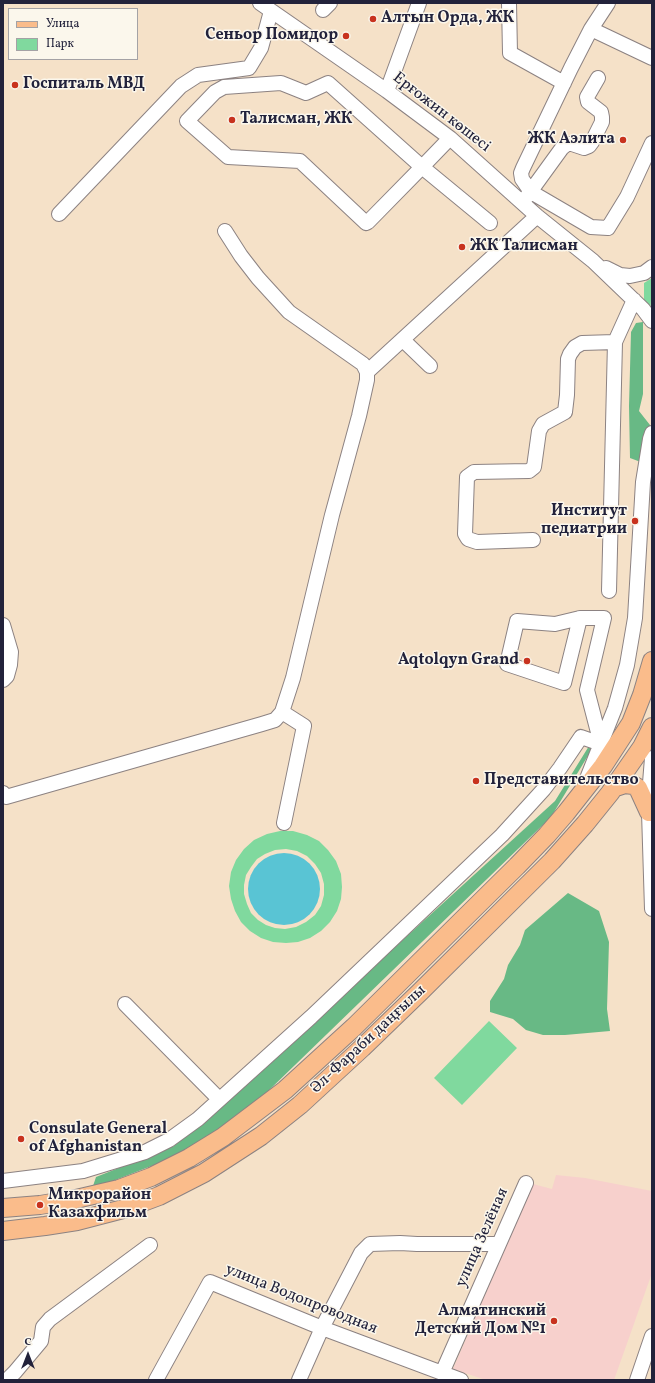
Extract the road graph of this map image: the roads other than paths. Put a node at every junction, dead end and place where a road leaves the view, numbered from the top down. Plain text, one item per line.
1 (260, 3) edge
2 (419, 3) edge
3 (509, 3) edge
4 (608, 3) edge
5 (272, 11) junction
6 (591, 29) junction
7 (652, 58) edge
8 (598, 78) dead end
9 (564, 83) junction
10 (387, 91) junction
11 (450, 138) junction
12 (652, 143) edge
13 (422, 167) junction
14 (526, 197) junction
15 (59, 214) dead end
16 (537, 216) junction
17 (490, 223) dead end
18 (225, 231) dead end
19 (593, 261) junction
20 (652, 267) edge
21 (634, 300) junction
22 (652, 321) edge
23 (403, 340) junction
24 (615, 342) junction
25 (430, 366) dead end
26 (367, 372) junction
27 (652, 433) edge
28 (533, 540) dead end
29 (609, 591) dead end
30 (580, 618) junction
31 (3, 625) edge
32 (652, 660) edge
33 (3, 680) edge
34 (282, 712) junction
35 (652, 727) edge
36 (601, 744) junction
37 (652, 758) edge
38 (613, 788) junction
39 (3, 793) edge
40 (580, 797) junction
41 (649, 812) junction
42 (284, 823) dead end
43 (652, 908) edge
44 (125, 1004) dead end
45 (219, 1099) junction
46 (3, 1181) edge
47 (526, 1183) dead end
48 (3, 1208) edge
49 (3, 1231) edge
50 (498, 1244) junction
51 (150, 1245) dead end
52 (322, 1328) junction
53 (652, 1336) edge
54 (442, 1373) junction
55 (7, 1380) edge
56 (156, 1380) edge
57 (299, 1380) edge
58 (461, 1380) edge
59 (637, 1380) edge

1 - 5 street, Ерғожин көшесі
2 - 10 street
3 - 9 street
4 - 6 street
5 - 10 street, Ерғожин көшесі
5 - 15 street
6 - 7 street
6 - 9 street
8 - 14 street
9 - 14 street
10 - 11 street, Ерғожин көшесі
11 - 13 street
11 - 14 street, Ерғожин көшесі
12 - 14 street
13 - 13 street
13 - 17 street
14 - 16 street, Ерғожин көшесі
16 - 19 street, Ерғожин көшесі
16 - 23 street
18 - 26 street
19 - 20 street, Ерғожин көшесі
19 - 21 street, Ерғожин көшесі
21 - 22 street, Ерғожин көшесі
21 - 24 street
23 - 25 street
23 - 26 street
24 - 28 street
24 - 29 street
26 - 34 street
27 - 36 street
30 - 30 street
30 - 36 street
31 - 33 street
32 - 40 main road
34 - 39 street
34 - 42 street
35 - 38 main road, Әл-Фараби даңғылы
36 - 40 street
36 - 45 street
37 - 41 street
38 - 41 main road
38 - 49 main road, Әл-Фараби даңғылы
40 - 48 main road
41 - 43 street
44 - 45 street
45 - 46 street
47 - 50 street, улица Зелёная
50 - 52 street
50 - 54 street, улица Зелёная
51 - 55 street
52 - 54 street, улица Водопроводная
52 - 56 street, улица Водопроводная
52 - 57 street
53 - 59 street
54 - 58 street, улица Водопроводная

